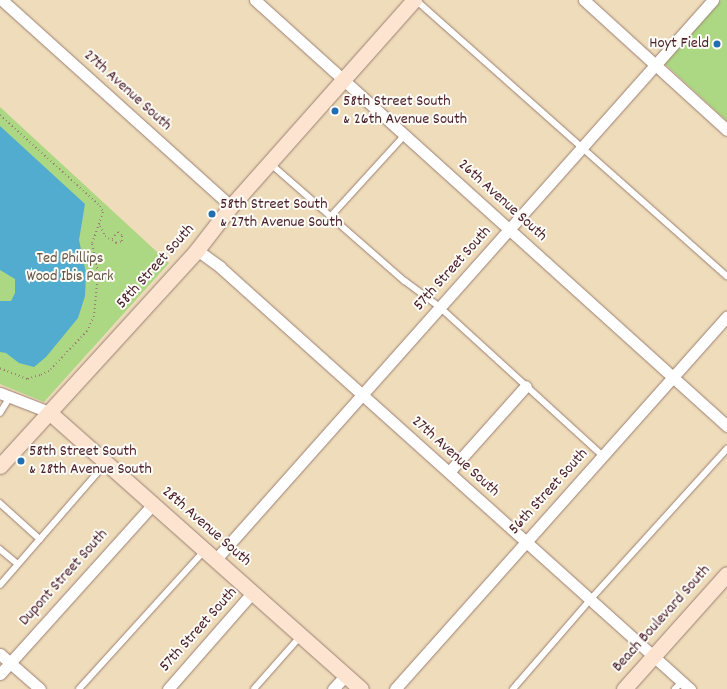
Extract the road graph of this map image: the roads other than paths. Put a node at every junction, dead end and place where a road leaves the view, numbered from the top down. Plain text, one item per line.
1 (2, 0) edge
2 (254, 0) edge
3 (415, 0) edge
4 (584, 0) edge
5 (713, 0) edge
6 (655, 64) junction
7 (343, 80) junction
8 (727, 130) edge
9 (405, 135) junction
10 (582, 147) junction
11 (270, 163) junction
12 (231, 206) junction
13 (331, 216) junction
14 (510, 230) junction
15 (197, 250) junction
16 (727, 276) edge
17 (440, 307) junction
18 (727, 316) edge
19 (673, 377) junction
20 (526, 386) junction
21 (5, 395) edge
22 (362, 395) junction
23 (49, 412) junction
24 (0, 413) edge
25 (727, 426) edge
26 (727, 449) edge
27 (603, 456) junction
28 (106, 463) junction
29 (0, 466) edge
30 (449, 472) junction
31 (0, 503) edge
32 (152, 504) junction
33 (40, 539) junction
34 (526, 542) junction
35 (0, 549) edge
36 (211, 554) junction
37 (18, 564) junction
38 (727, 574) edge
39 (0, 585) edge
40 (253, 592) junction
41 (590, 600) junction
42 (301, 635) junction
43 (0, 654) edge
44 (653, 656) junction
45 (10, 663) junction
46 (0, 674) edge
47 (346, 675) junction
48 (682, 687) edge
49 (40, 689) edge
50 (80, 689) edge
51 (168, 689) edge
52 (254, 689) edge
53 (333, 689) edge
54 (360, 689) edge
55 (394, 689) edge
56 (513, 689) edge
57 (624, 689) edge

1 - 12 street, 27th Avenue South
2 - 7 street, 26th Avenue South
3 - 7 street, 58th Street South
3 - 10 lane
4 - 6 street
5 - 6 street, 57th Street South
6 - 8 street
6 - 10 street, 57th Street South
7 - 9 street, 26th Avenue South
7 - 11 street, 58th Street South
9 - 13 lane
9 - 14 street, 26th Avenue South
10 - 14 street, 57th Street South
10 - 16 lane
11 - 12 street, 58th Street South
11 - 13 lane
12 - 15 street, 58th Street South
13 - 17 lane
14 - 17 street, 57th Street South
14 - 19 street, 26th Avenue South
15 - 22 street, 27th Avenue South
15 - 23 street, 58th Street South
17 - 20 lane
17 - 22 street, 57th Street South
18 - 19 street, 56th Street South
19 - 25 street, 26th Avenue South
19 - 27 street, 56th Street South
20 - 27 lane
20 - 30 street
21 - 23 street, 28th Avenue South
21 - 24 lane
22 - 30 street, 27th Avenue South
22 - 36 street, 57th Street South
23 - 28 street, 28th Avenue South
23 - 29 street, 58th Street South
26 - 41 lane
27 - 34 street, 56th Street South
28 - 32 street, 28th Avenue South
28 - 33 lane
30 - 34 street, 27th Avenue South
31 - 33 lane
32 - 36 street, 28th Avenue South
32 - 45 street, Dupont Street South
33 - 37 lane
34 - 41 street, 27th Avenue South
34 - 55 street, 56th Street South
35 - 37 lane
36 - 40 street, 28th Avenue South
36 - 50 lane
37 - 39 lane
38 - 44 street, Beach Boulevard South
40 - 42 street, 28th Avenue South
40 - 51 street, 57th Street South
41 - 44 street, 27th Avenue South
41 - 56 lane
42 - 47 street, 28th Avenue South
42 - 52 lane
43 - 45 street
44 - 48 street, 27th Avenue South
44 - 57 street, Beach Boulevard South
45 - 46 street, Dupont Street South
45 - 49 street
47 - 53 street
47 - 54 street, 28th Avenue South

